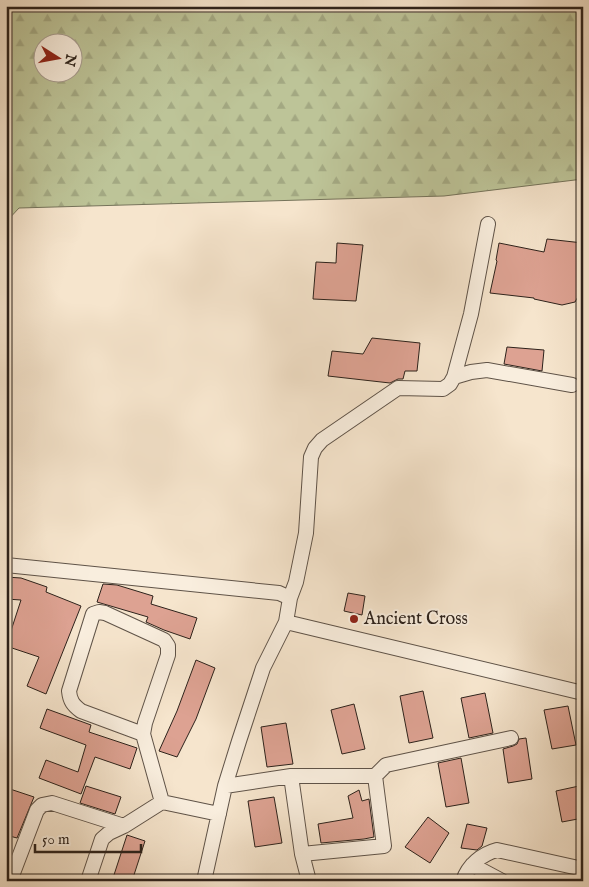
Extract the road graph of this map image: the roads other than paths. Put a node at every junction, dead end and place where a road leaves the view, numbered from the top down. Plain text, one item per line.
1 (488, 224) dead end
2 (454, 377) junction
3 (572, 385) dead end
4 (6, 565) edge
5 (290, 598) junction
6 (286, 622) junction
7 (583, 693) edge
8 (143, 734) junction
9 (511, 738) dead end
10 (292, 776) junction
11 (375, 776) junction
12 (225, 786) junction
13 (162, 802) junction
14 (218, 814) junction
15 (124, 826) junction
16 (302, 854) junction
17 (472, 865) junction
18 (583, 869) edge
19 (10, 881) edge
20 (88, 881) edge
21 (204, 881) edge
22 (309, 881) edge
23 (463, 881) edge
24 (502, 881) edge

1 - 2 street
2 - 3 street
2 - 5 street
4 - 5 street
5 - 6 street
6 - 7 street
6 - 12 street
8 - 8 street
8 - 13 street
9 - 11 street
10 - 11 street
10 - 12 street
10 - 16 street
11 - 16 street
12 - 14 street
13 - 14 street
13 - 15 street
14 - 21 street
15 - 19 street
15 - 20 street
16 - 22 street
17 - 18 street
17 - 23 street
17 - 24 street

